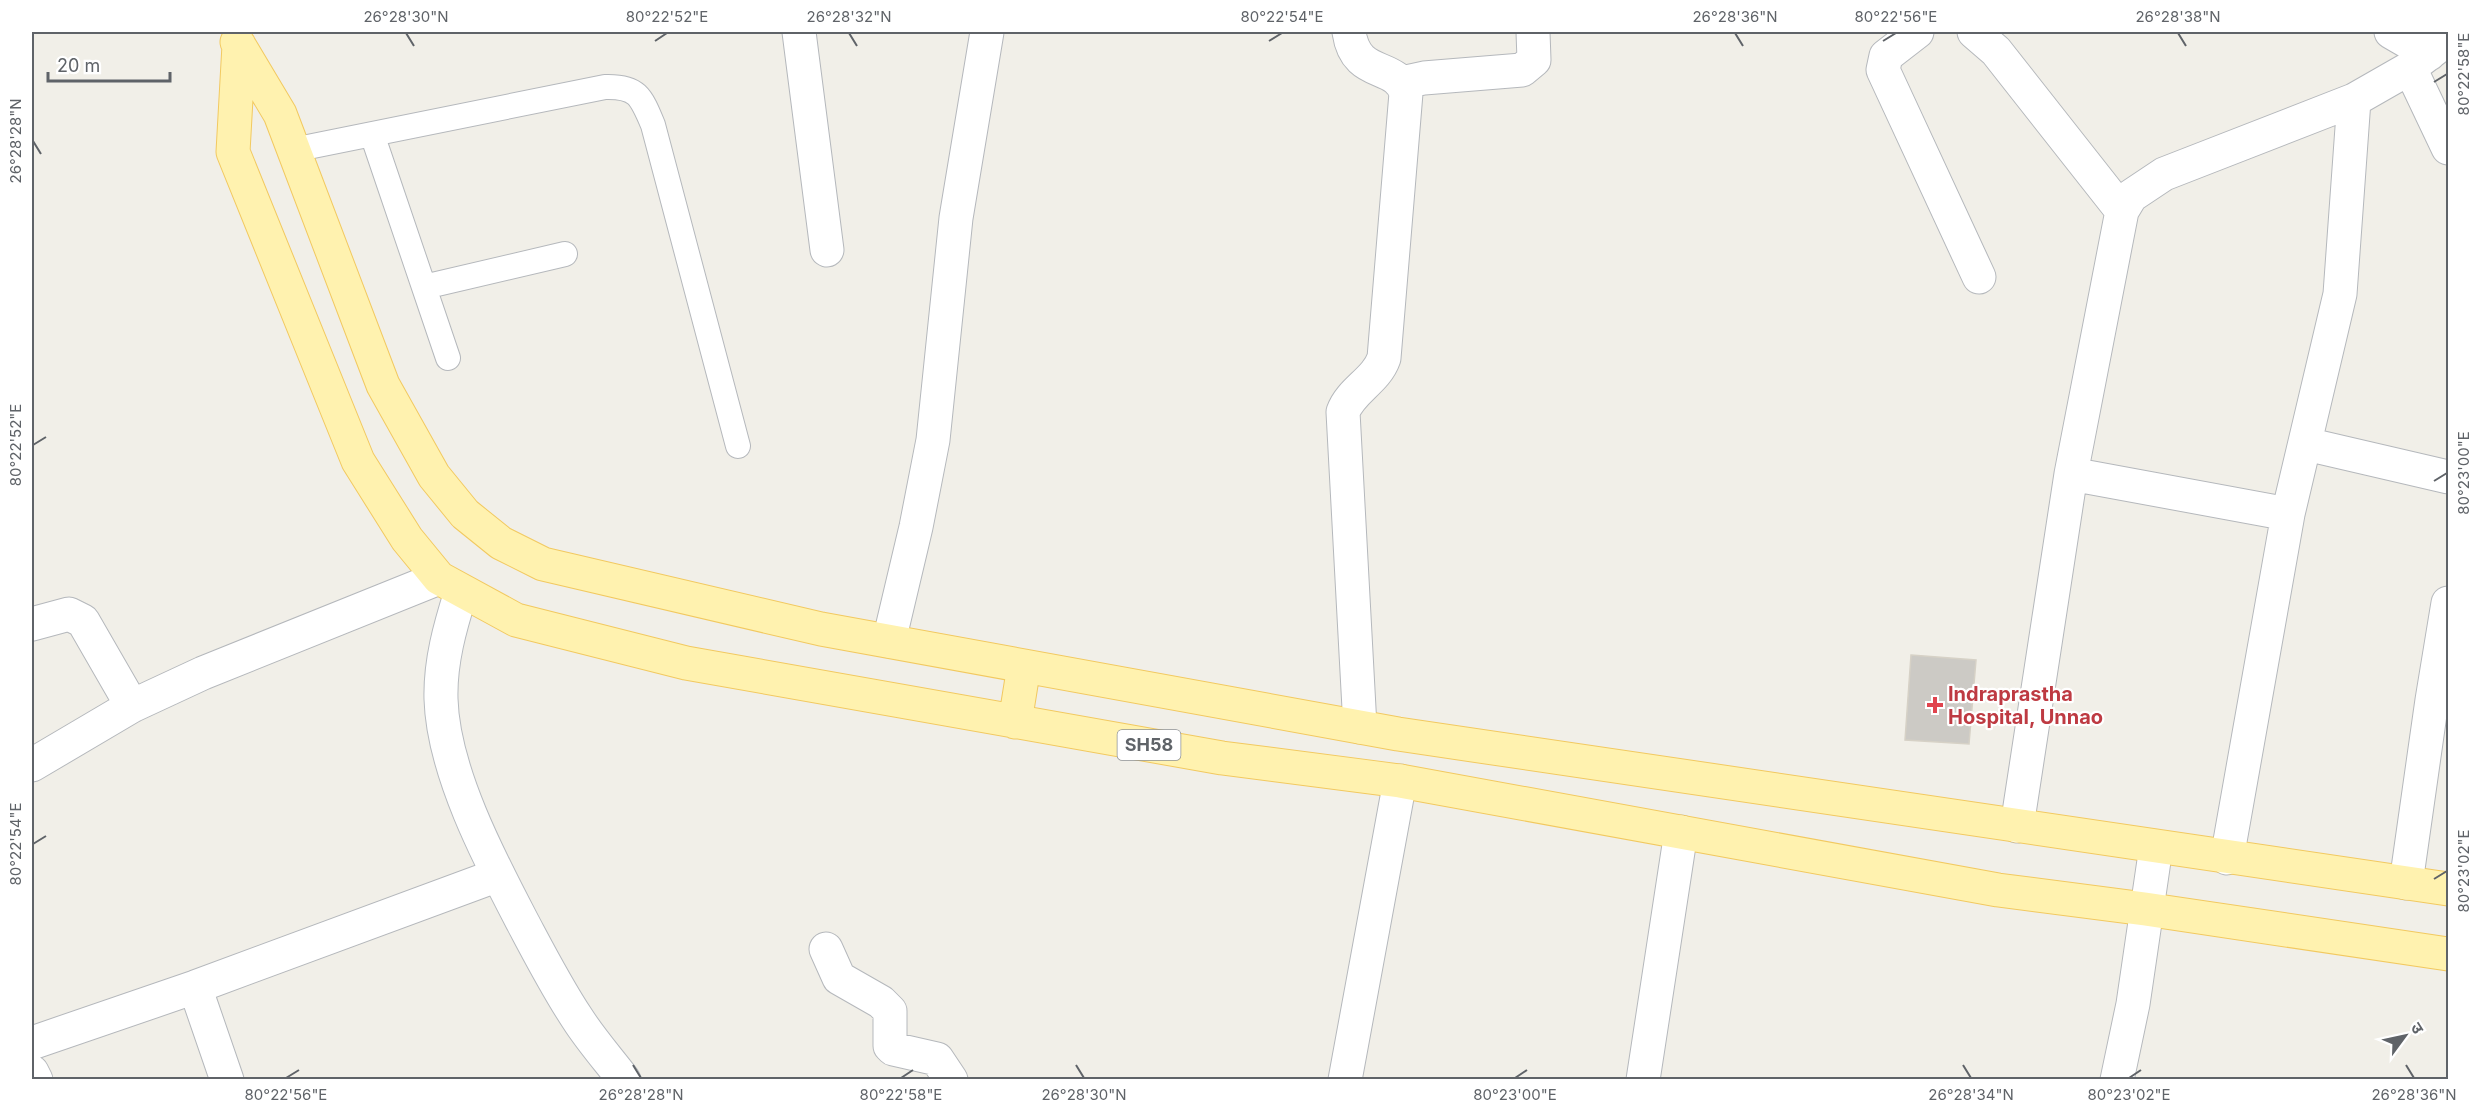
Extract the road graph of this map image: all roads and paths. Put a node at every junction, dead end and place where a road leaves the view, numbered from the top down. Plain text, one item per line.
1 (800, 32) edge
2 (987, 32) edge
3 (1349, 32) edge
4 (1533, 32) edge
5 (1917, 32) edge
6 (1974, 32) edge
7 (2391, 32) edge
8 (236, 38) edge
9 (2429, 54) edge
10 (1401, 83) junction
11 (2354, 100) junction
12 (372, 134) junction
13 (2448, 148) edge
14 (293, 150) junction
15 (2122, 211) junction
16 (827, 250) dead end
17 (565, 254) dead end
18 (1979, 277) dead end
19 (424, 287) junction
20 (448, 358) dead end
21 (2306, 444) junction
22 (738, 446) dead end
23 (2071, 474) junction
24 (2448, 477) edge
25 (2288, 514) junction
26 (450, 585) junction
27 (2448, 603) edge
28 (32, 624) edge
29 (889, 641) junction
30 (1024, 666) junction
31 (132, 706) junction
32 (1015, 722) junction
33 (1360, 727) junction
34 (32, 765) edge
35 (1400, 781) junction
36 (2017, 826) junction
37 (1681, 832) junction
38 (2156, 847) junction
39 (2227, 858) junction
40 (498, 875) junction
41 (2406, 883) junction
42 (2448, 889) edge
43 (2145, 909) junction
44 (826, 949) dead end
45 (2448, 954) edge
46 (195, 987) junction
47 (32, 1043) edge
48 (32, 1072) edge
49 (36, 1080) edge
50 (227, 1080) edge
51 (624, 1080) edge
52 (951, 1080) edge
53 (1345, 1080) edge
54 (1643, 1080) edge
55 (2117, 1080) edge

1 - 16 street
2 - 29 street
3 - 10 street
4 - 10 street
5 - 18 street
6 - 15 street
7 - 9 street
8 - 14 main road, SH58
8 - 26 main road, SH58
9 - 11 street
9 - 13 street
10 - 33 street
11 - 15 street
11 - 21 street
12 - 14 lane
12 - 19 lane
12 - 22 lane
14 - 29 main road, SH58
15 - 23 street
17 - 19 lane
19 - 20 lane
21 - 24 street
21 - 25 street
23 - 25 street
23 - 36 street
25 - 39 street
26 - 31 street
26 - 32 main road, SH58
26 - 40 street
27 - 41 street
28 - 31 street
29 - 30 main road, SH58
30 - 32 main road
30 - 33 main road, SH58
31 - 34 street
32 - 35 main road, SH58
33 - 36 main road, SH58
35 - 37 main road, SH58
35 - 53 street
36 - 38 main road, SH58
37 - 43 main road, SH58
37 - 54 street
38 - 39 main road, SH58
38 - 43 street
39 - 41 main road, SH58
40 - 46 street
40 - 51 street
41 - 42 main road, SH58
43 - 45 main road, SH58
43 - 55 street
44 - 52 street
46 - 47 street
46 - 50 street
48 - 49 street

